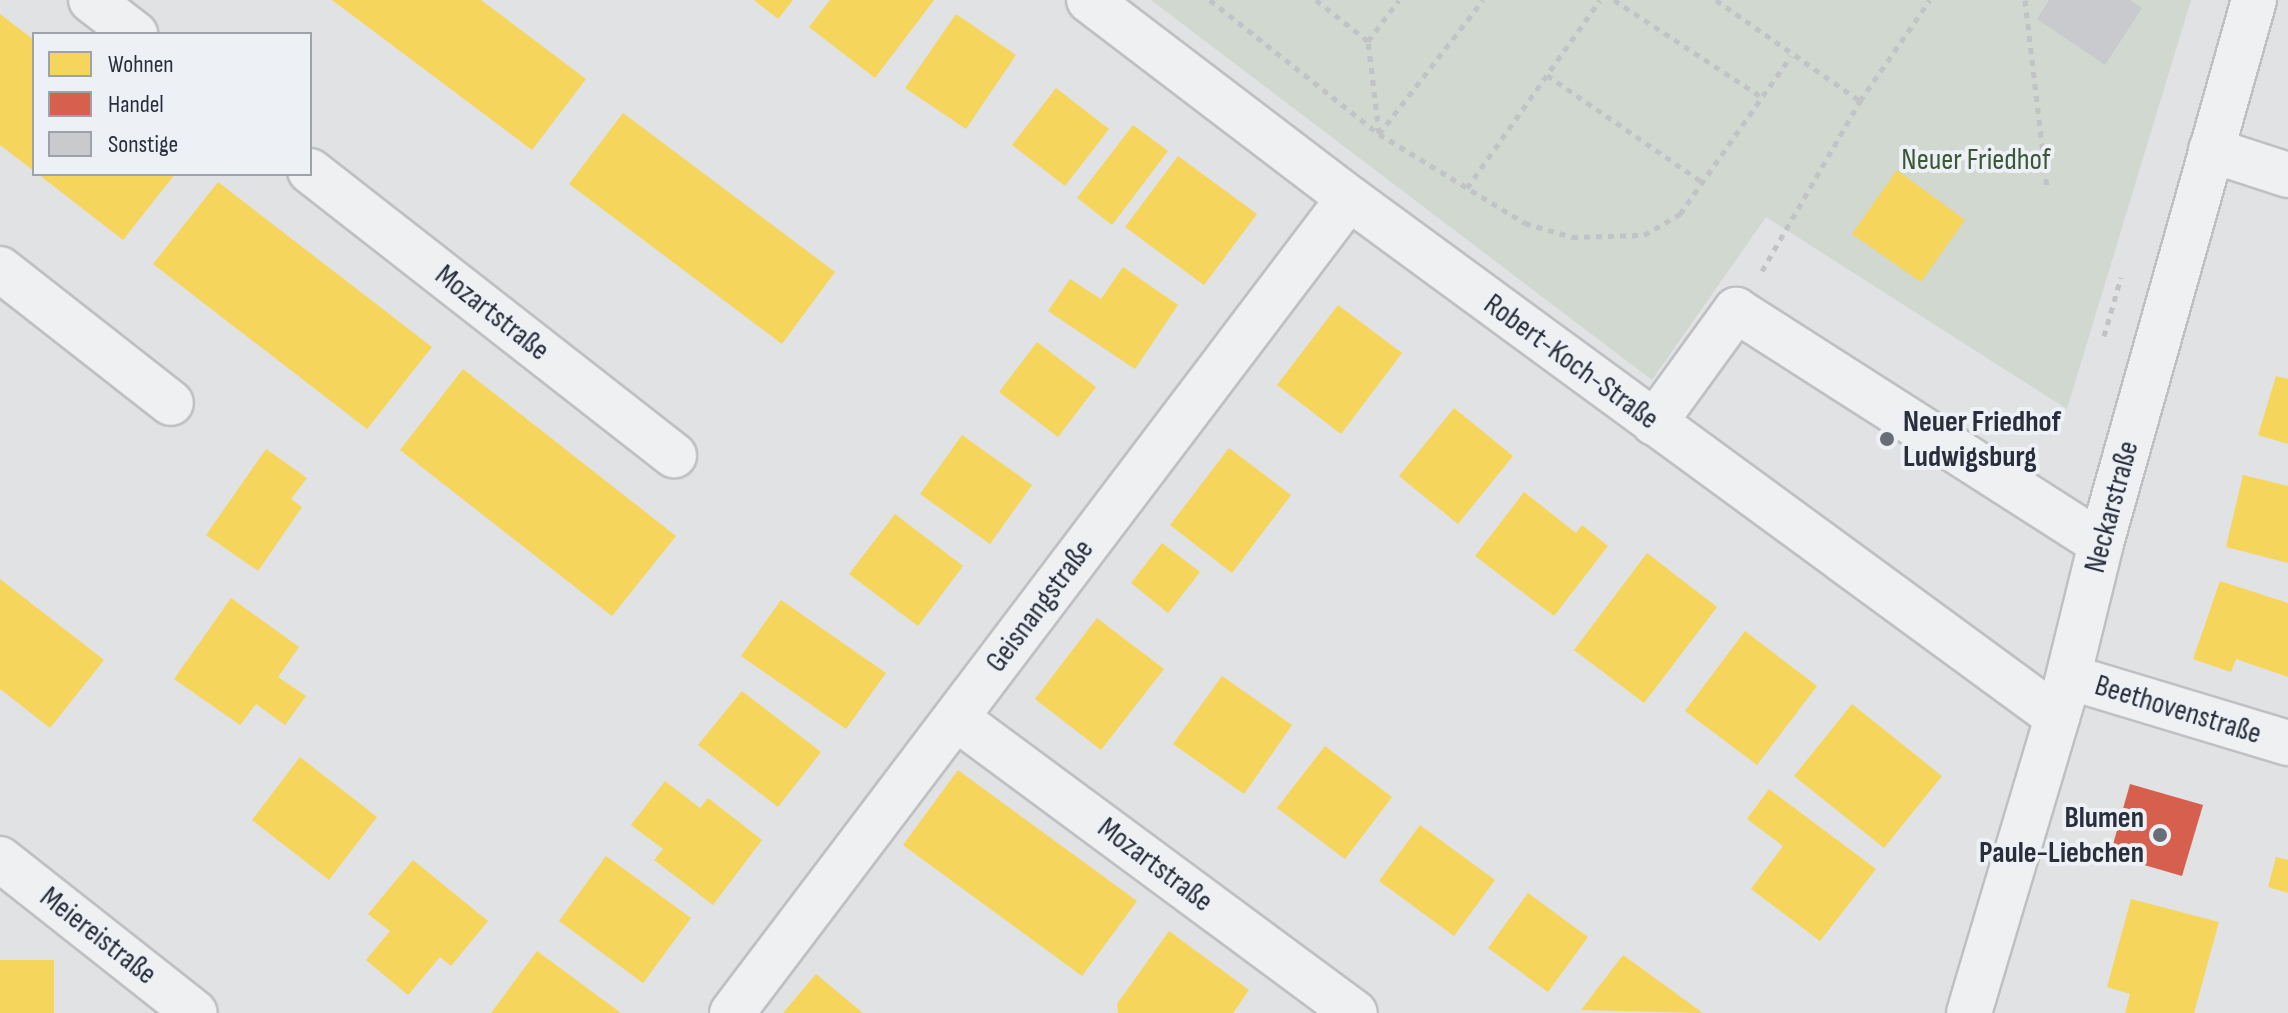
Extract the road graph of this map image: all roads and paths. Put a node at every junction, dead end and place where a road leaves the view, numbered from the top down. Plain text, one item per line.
1 (91, 0) edge
2 (1089, 0) edge
3 (1210, 0) edge
4 (1316, 0) edge
5 (1399, 0) edge
6 (1483, 0) edge
7 (1600, 0) edge
8 (1614, 0) edge
9 (1716, 0) edge
10 (1930, 0) edge
11 (2025, 0) edge
12 (2254, 0) edge
13 (132, 32) edge
14 (1368, 41) junction
15 (1791, 56) junction
16 (1547, 75) junction
17 (1763, 98) junction
18 (1860, 101) junction
19 (1379, 134) junction
20 (2211, 150) junction
21 (312, 173) edge
22 (2288, 175) edge
23 (1702, 182) junction
24 (2047, 187) dead end
25 (1467, 188) junction
26 (1349, 198) junction
27 (0, 269) edge
28 (1736, 310) junction
29 (171, 403) dead end
30 (1654, 423) junction
31 (674, 455) dead end
32 (2101, 543) junction
33 (2063, 697) junction
34 (956, 718) junction
35 (2288, 743) edge
36 (0, 859) edge
37 (195, 1013) edge
38 (732, 1013) edge
39 (1355, 1013) edge
40 (1969, 1013) edge

1 - 13 street
2 - 26 street, Robert-Koch-Straße
3 - 19 path
4 - 14 path
5 - 14 path
6 - 19 path
7 - 16 path
8 - 17 path
9 - 15 path
10 - 18 path
11 - 24 path
12 - 20 street, Neckarstraße
14 - 19 path
15 - 17 path
15 - 18 path
16 - 23 path
16 - 25 path
17 - 23 path
18 - 28 path
19 - 25 path
20 - 22 street
20 - 32 street, Neckarstraße
21 - 31 street, Mozartstraße
23 - 25 path
26 - 30 street, Robert-Koch-Straße
26 - 34 street, Geisnangstraße
27 - 29 street
28 - 30 street
28 - 32 street
30 - 33 street, Robert-Koch-Straße
32 - 33 street, Neckarstraße
33 - 35 street, Beethovenstraße
33 - 40 street, Neckarstraße
34 - 38 street, Geisnangstraße
34 - 39 street, Mozartstraße
36 - 37 street, Meiereistraße

